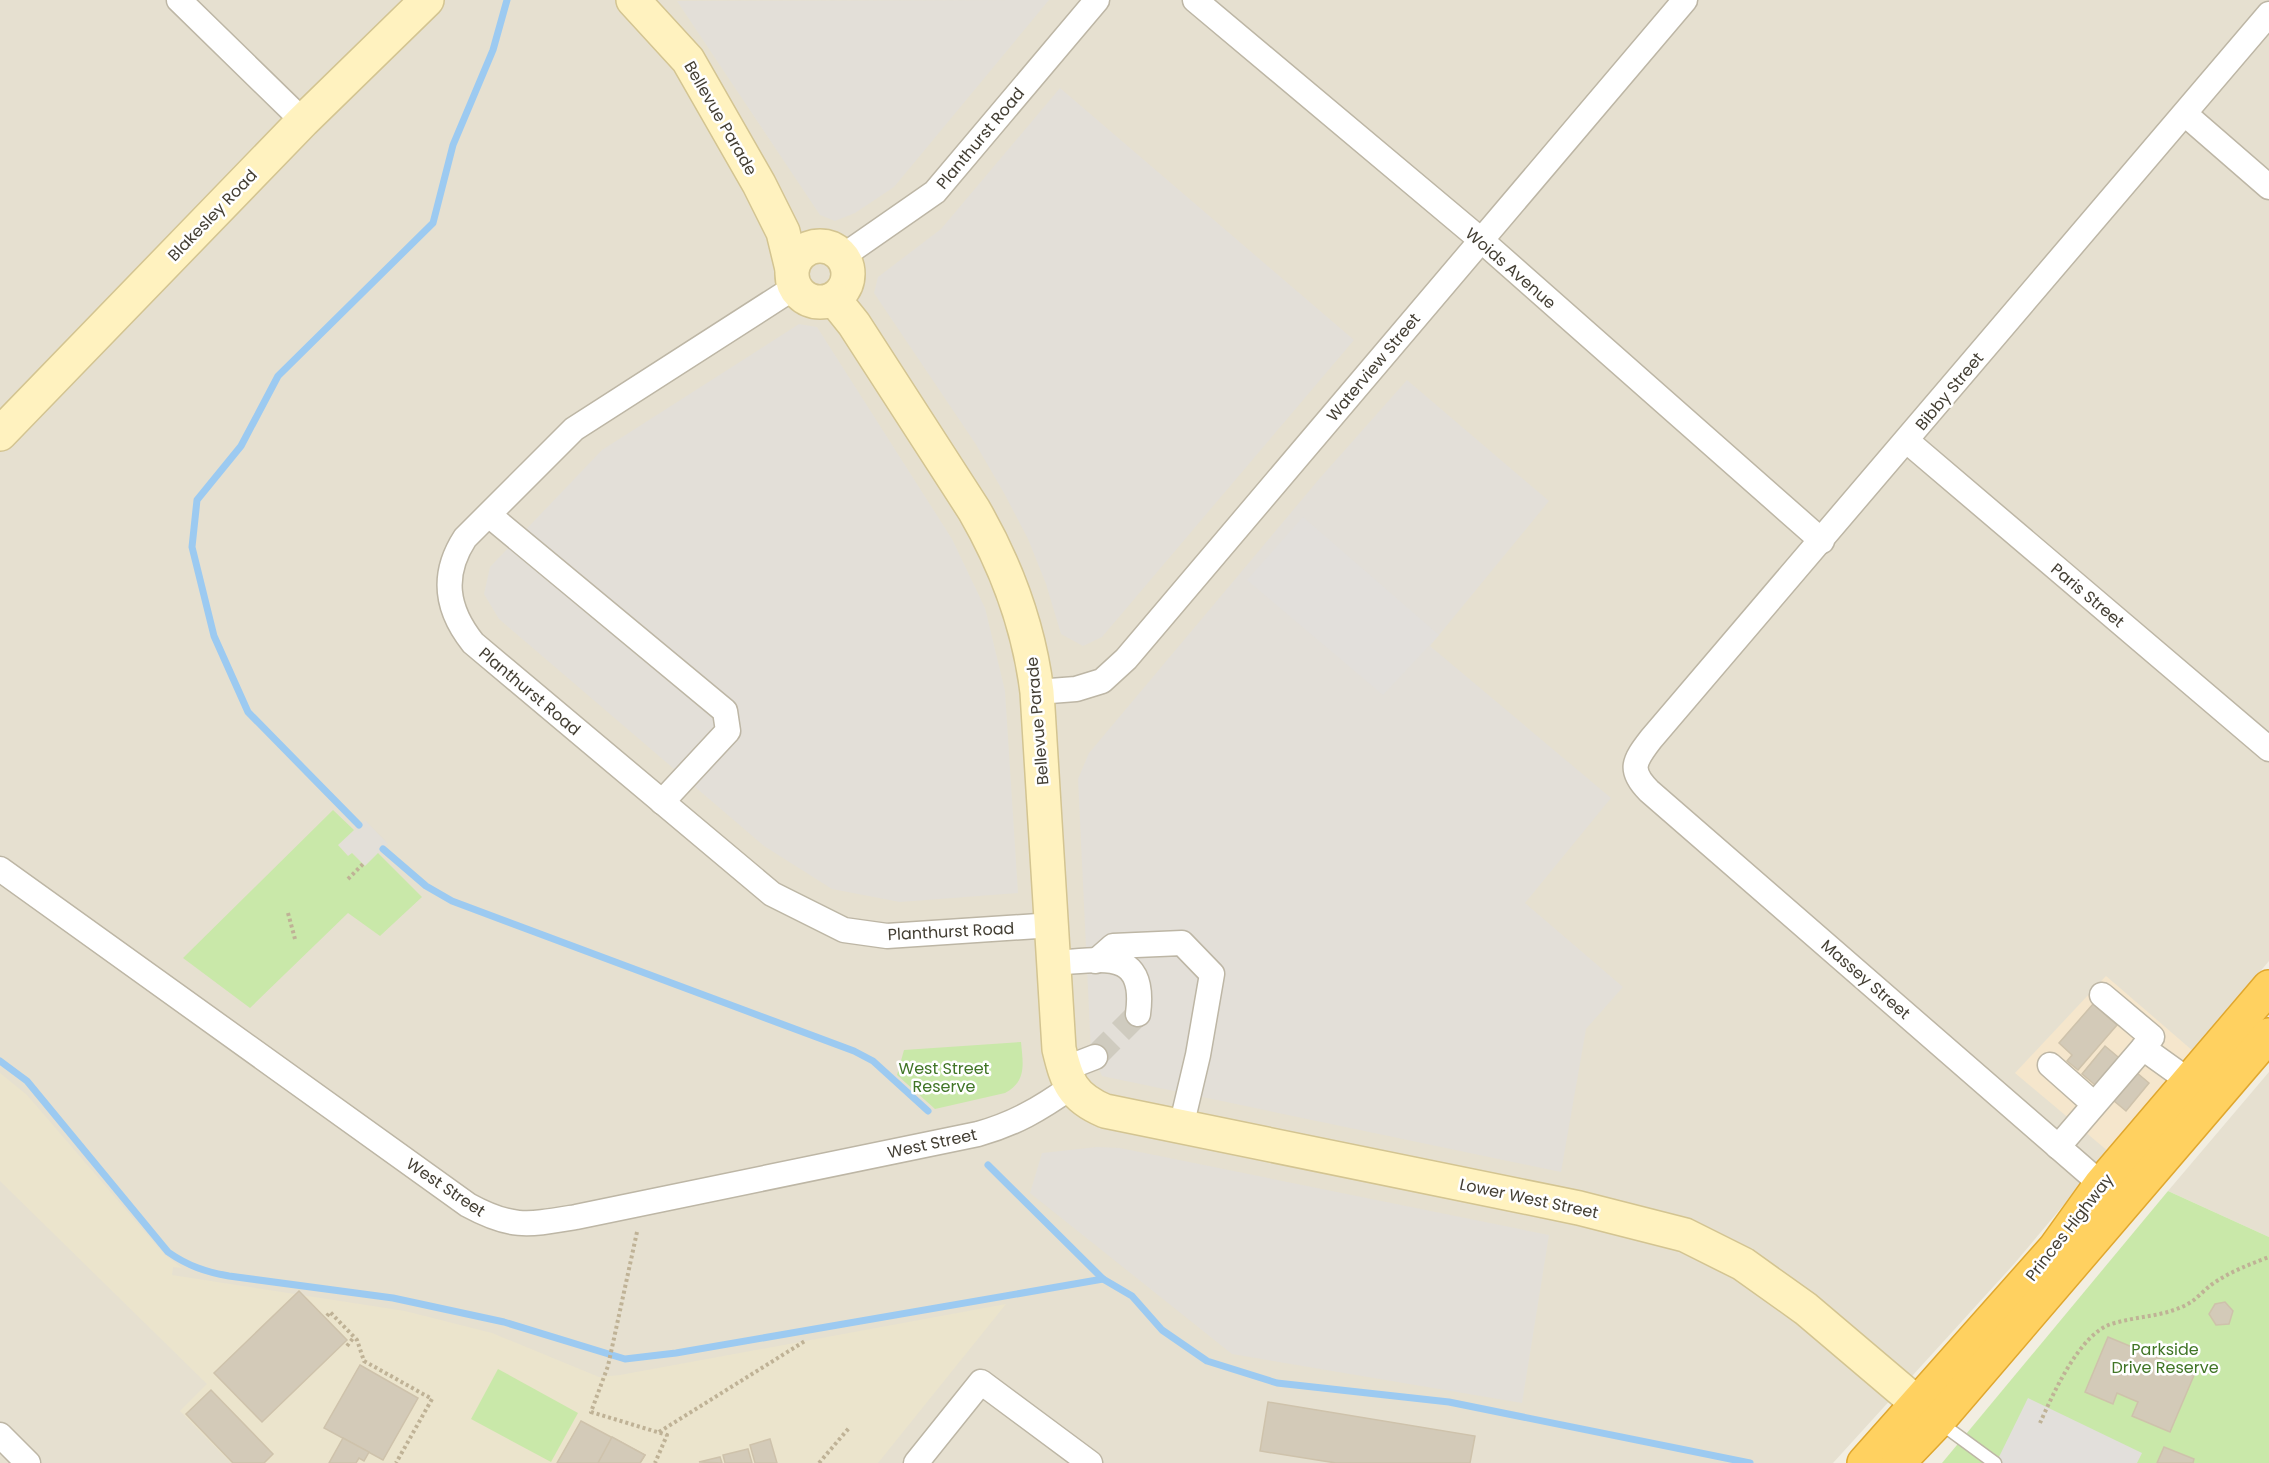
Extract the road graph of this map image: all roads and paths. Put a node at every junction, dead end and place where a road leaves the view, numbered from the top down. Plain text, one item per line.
1 (179, 0) edge
2 (427, 0) edge
3 (633, 0) edge
4 (1097, 0) edge
5 (1195, 0) edge
6 (1685, 0) edge
7 (2269, 14) edge
8 (2185, 114) junction
9 (303, 121) junction
10 (759, 183) junction
11 (2269, 187) edge
12 (1481, 240) junction
13 (833, 251) junction
14 (793, 278) junction
15 (834, 299) junction
16 (0, 434) edge
17 (1907, 441) junction
18 (489, 515) junction
19 (1822, 541) junction
20 (1037, 692) junction
21 (2269, 749) edge
22 (1635, 771) joint
23 (662, 802) junction
24 (363, 864) dead end
25 (0, 869) edge
26 (348, 879) dead end
27 (288, 913) dead end
28 (1053, 925) junction
29 (295, 939) dead end
30 (1096, 961) junction
31 (1055, 963) junction
32 (2269, 987) edge
33 (2102, 995) dead end
34 (1138, 1014) dead end
35 (2269, 1035) edge
36 (2143, 1048) junction
37 (1095, 1057) tunnel mouth
38 (2050, 1065) dead end
39 (1067, 1078) junction
40 (2189, 1081) junction
41 (2094, 1104) junction
42 (1181, 1127) junction
43 (2058, 1147) junction
44 (2101, 1184) junction
45 (637, 1232) dead end
46 (2269, 1257) edge
47 (327, 1316) dead end
48 (354, 1337) junction
49 (805, 1341) dead end
50 (347, 1346) dead end
51 (1927, 1413) junction
52 (2040, 1423) dead end
53 (849, 1428) dead end
54 (659, 1433) junction
55 (3, 1443) edge
56 (28, 1463) edge
57 (396, 1463) edge
58 (655, 1463) edge
59 (819, 1463) edge
60 (916, 1463) edge
61 (1090, 1463) edge
62 (1864, 1463) edge
63 (1899, 1463) edge
64 (1995, 1463) edge

1 - 9 street
2 - 9 street, Blakesley Road
3 - 10 street, Bellevue Parade
4 - 13 street, Planthurst Road
5 - 12 street, Woids Avenue
6 - 12 street, Waterview Street
7 - 8 street, Bibby Street
8 - 11 street
8 - 17 street, Bibby Street
9 - 16 street, Blakesley Road
10 - 13 street, Bellevue Parade
10 - 14 street, Bellevue Parade
12 - 19 street, Woids Avenue
12 - 20 street, Waterview Street
13 - 14 street
13 - 15 street
14 - 15 street
14 - 18 street, Planthurst Road
15 - 20 street, Bellevue Parade
17 - 19 street, Bibby Street
17 - 21 street, Paris Street
18 - 23 street, Planthurst Road
18 - 23 street
19 - 22 street, Bibby Street
20 - 28 street, Bellevue Parade
22 - 43 street, Massey Street
23 - 28 street, Planthurst Road
24 - 26 path
25 - 39 street, West Street
27 - 29 path
28 - 31 street, Bellevue Parade
30 - 31 street
30 - 34 street
30 - 42 street
31 - 39 street, Bellevue Parade
32 - 40 highway, Princes Highway
33 - 36 street
35 - 51 highway, Princes Highway
36 - 40 street
36 - 41 street
37 - 39 street, West Street
38 - 41 street
39 - 42 street, Lower West Street
40 - 44 highway, Princes Highway
41 - 43 street
42 - 51 street, Lower West Street
43 - 44 street, Massey Street
44 - 51 highway, Princes Highway
45 - 54 path
46 - 52 path
47 - 48 path
48 - 50 path
48 - 57 path
49 - 54 path
51 - 62 highway, Princes Highway
51 - 63 highway, Princes Highway
51 - 64 lane
53 - 59 path
54 - 58 path
55 - 56 street
60 - 61 street

